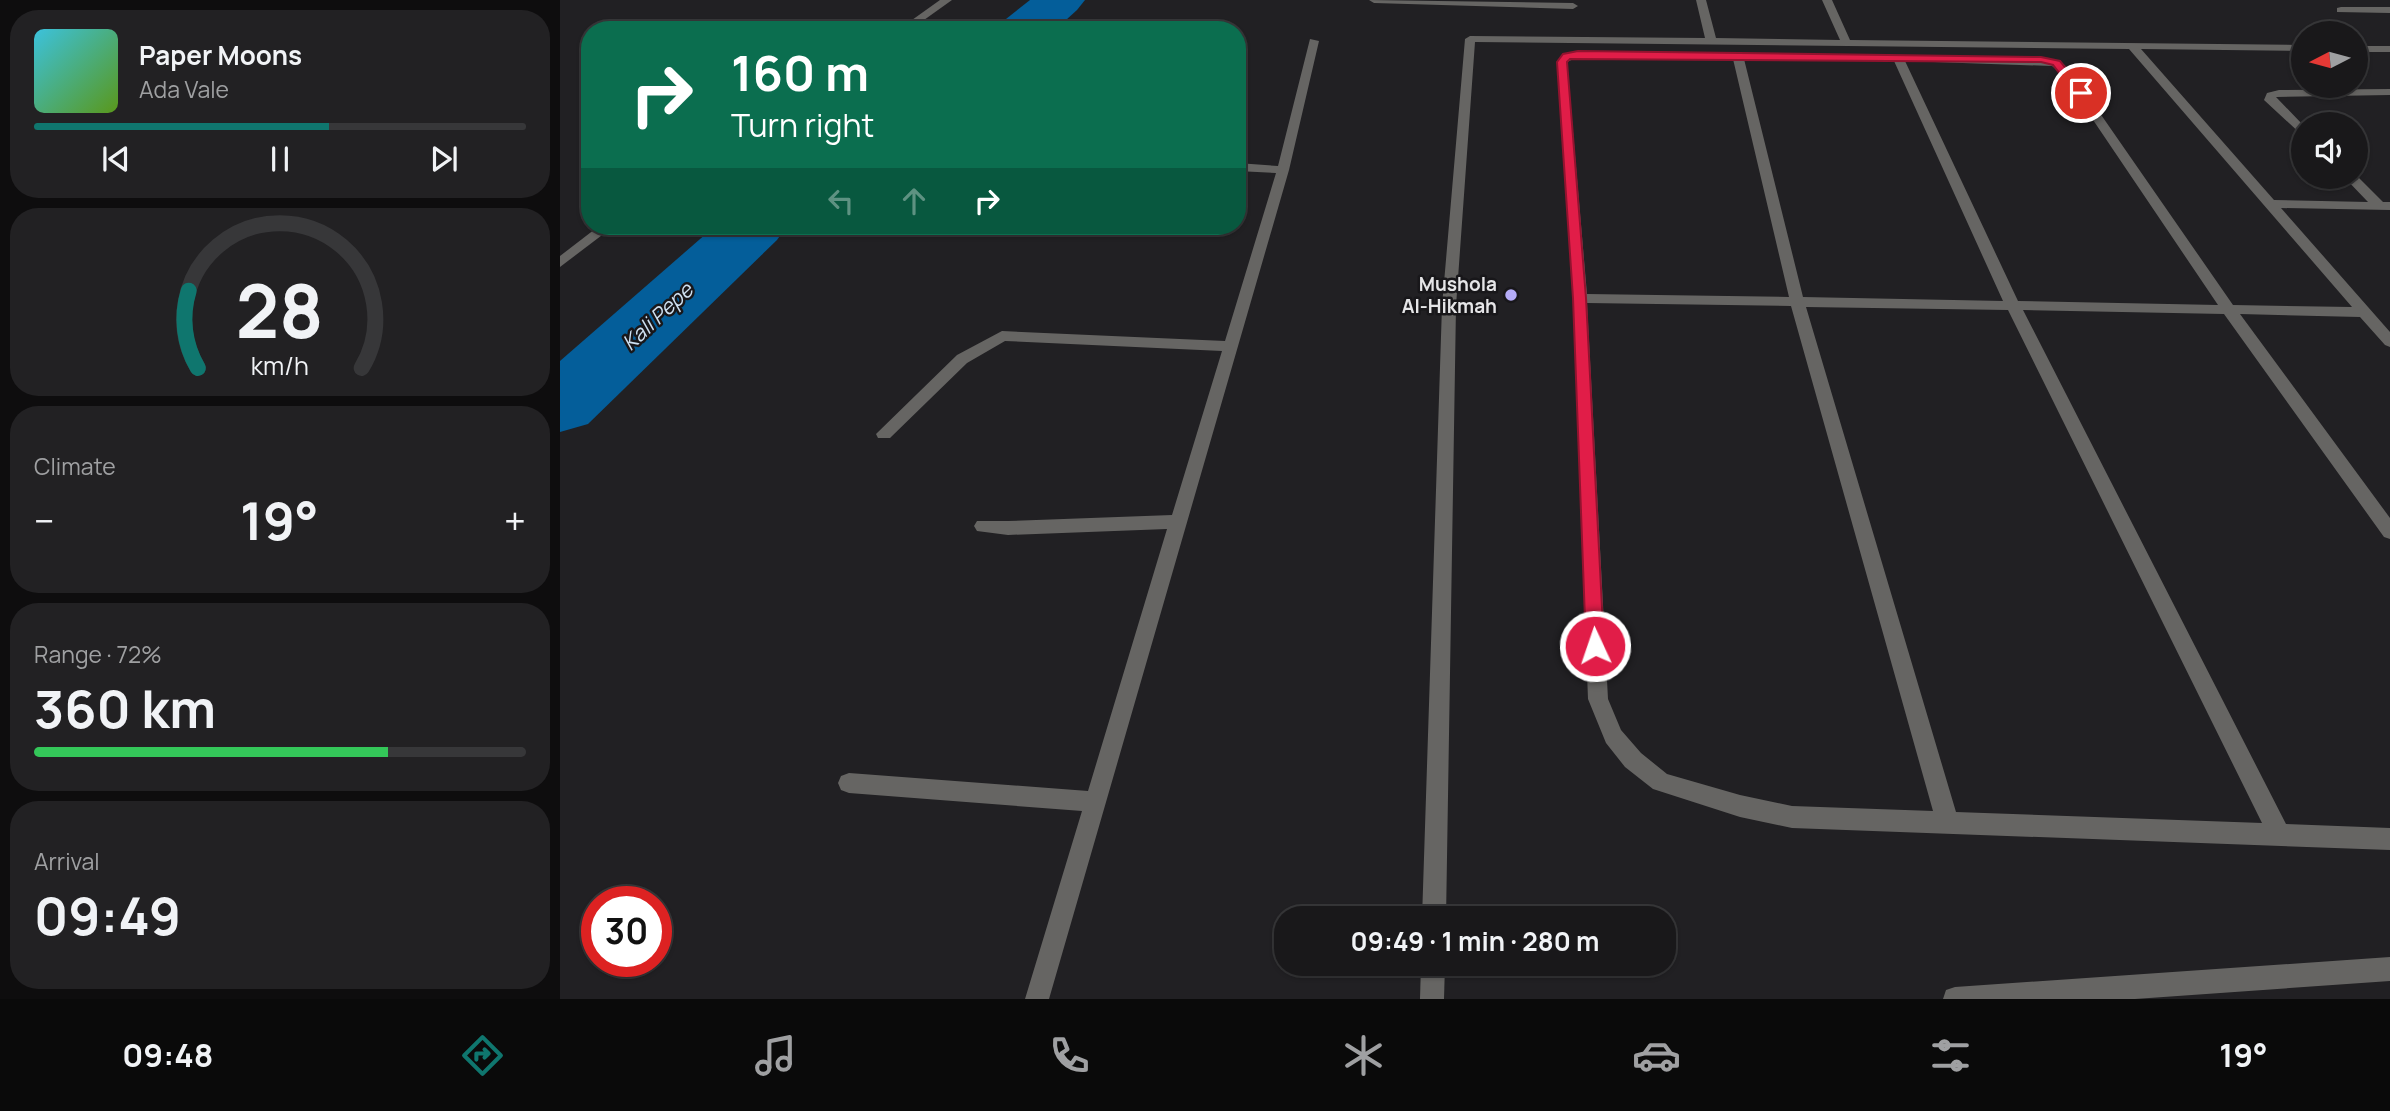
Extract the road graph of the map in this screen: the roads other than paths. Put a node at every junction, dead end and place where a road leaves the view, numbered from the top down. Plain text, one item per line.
1 (947, 0) edge
2 (1374, 0) edge
3 (1701, 0) edge
4 (1828, 0) edge
5 (1460, 1) edge
6 (2341, 10) dead end
7 (2390, 10) edge
8 (1574, 12) edge
9 (916, 21) edge
10 (1577, 39) junction
11 (1711, 40) junction
12 (1314, 41) dead end
13 (1846, 42) junction
14 (2133, 47) junction
15 (2291, 48) edge
16 (2368, 49) edge
17 (2390, 49) edge
18 (1737, 55) junction
19 (1897, 57) junction
20 (2390, 92) edge
21 (2291, 120) edge
22 (1246, 168) edge
23 (1283, 170) junction
24 (2364, 189) edge
25 (2270, 204) junction
26 (2385, 206) edge
27 (596, 235) edge
28 (560, 263) edge
29 (1580, 298) junction
30 (1797, 301) junction
31 (2013, 306) junction
32 (2229, 310) junction
33 (2364, 312) junction
34 (2390, 342) edge
35 (1231, 345) junction
36 (884, 434) dead end
37 (1178, 522) junction
38 (983, 526) dead end
39 (2390, 532) edge
40 (849, 783) dead end
41 (1095, 802) junction
42 (1948, 824) junction
43 (2279, 833) junction
44 (2390, 839) edge
45 (1434, 906) edge
46 (2390, 970) edge
47 (1433, 976) edge
48 (1037, 999) edge
49 (1432, 999) edge
50 (1955, 999) edge

1 - 9 street
2 - 5 street
3 - 11 street
4 - 13 street
5 - 8 street
6 - 7 street
8 - 10 street
10 - 11 street
10 - 45 street
11 - 13 street
12 - 23 street
13 - 14 street
14 - 15 street
14 - 25 street
16 - 17 street
18 - 19 street
18 - 29 street
18 - 30 street
19 - 31 street
19 - 32 street
20 - 21 street
22 - 23 street
23 - 35 street
24 - 26 street
25 - 26 street
25 - 33 street
27 - 28 street
29 - 30 street
29 - 42 street
30 - 31 street
30 - 42 street
31 - 32 street
31 - 43 street
32 - 33 street
32 - 39 street
33 - 34 street
35 - 36 street
35 - 37 street
37 - 38 street
37 - 41 street
40 - 41 street
41 - 48 street
42 - 43 street
43 - 44 street
46 - 50 street
47 - 49 street

